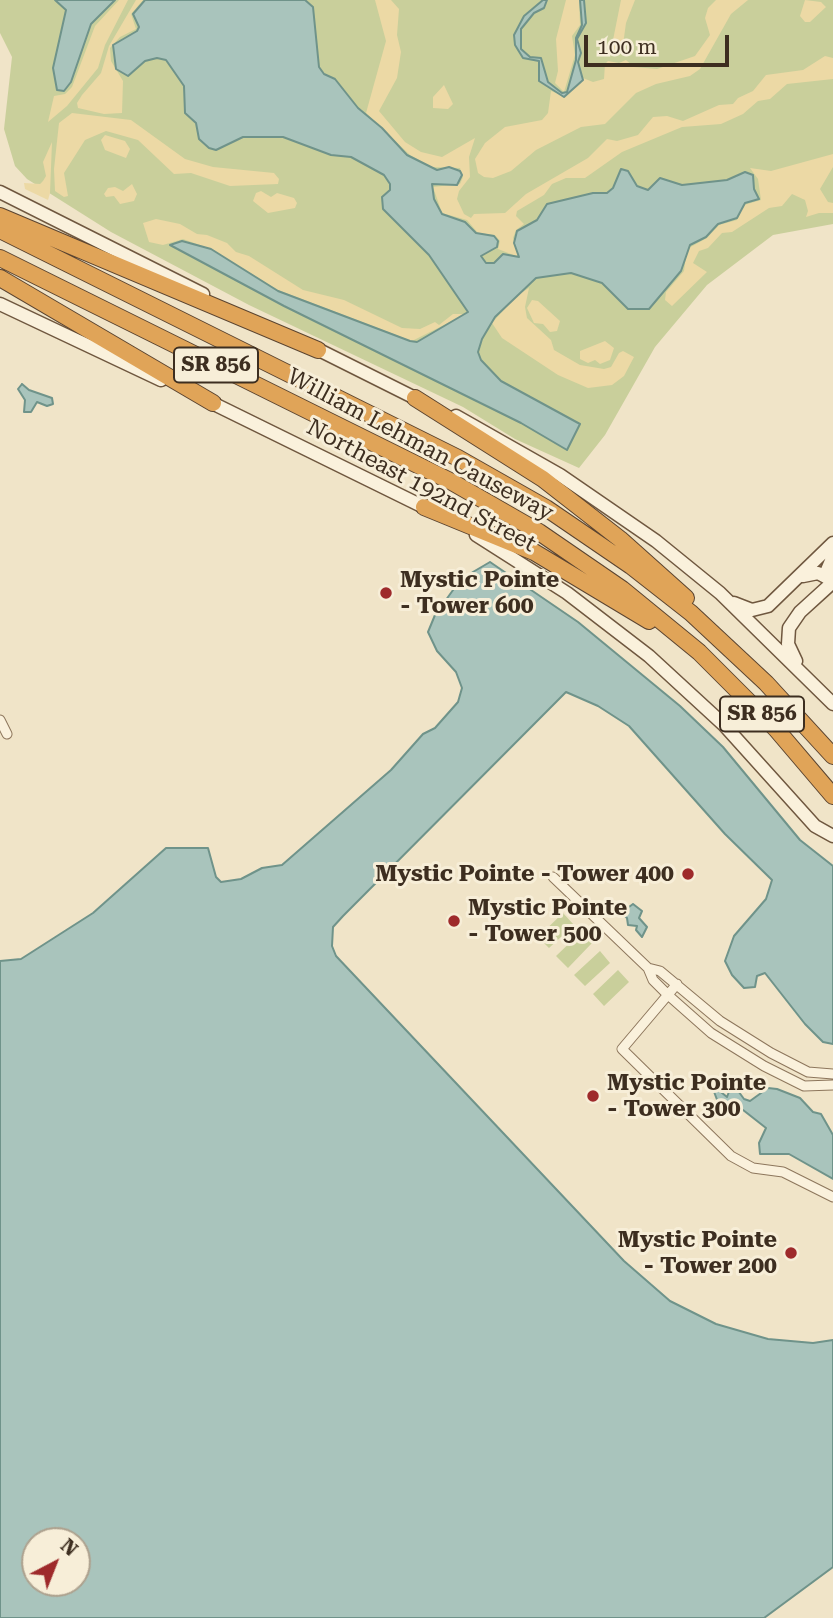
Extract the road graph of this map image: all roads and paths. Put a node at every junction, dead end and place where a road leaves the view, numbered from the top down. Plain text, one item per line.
1 (0, 192) edge
2 (0, 216) edge
3 (0, 230) edge
4 (0, 258) edge
5 (0, 278) edge
6 (0, 304) edge
7 (318, 350) junction
8 (415, 398) junction
9 (213, 403) junction
10 (424, 507) junction
11 (833, 543) edge
12 (833, 556) edge
13 (799, 578) junction
14 (833, 581) edge
15 (720, 593) junction
16 (729, 648) junction
17 (699, 652) junction
18 (806, 675) junction
19 (833, 704) edge
20 (0, 720) edge
21 (7, 734) dead end
22 (833, 756) edge
23 (833, 796) edge
24 (833, 836) edge
25 (553, 877) dead end
26 (648, 968) junction
27 (677, 985) junction
28 (668, 995) junction
29 (833, 1074) edge
30 (833, 1085) edge
31 (833, 1197) edge

1 - 7 street
2 - 7 highway
3 - 16 highway, William Lehman Causeway / SR 856
4 - 17 highway, William Lehman Causeway / SR 856
5 - 9 highway
6 - 9 street, Northeast 192nd Street
7 - 8 street
8 - 15 street
8 - 16 highway
9 - 10 street, Northeast 192nd Street
10 - 17 highway
10 - 24 street, Northeast 192nd Street
11 - 13 street
12 - 14 street
13 - 14 street
13 - 15 street
14 - 18 street
15 - 18 street
16 - 22 highway, William Lehman Causeway / SR 856
17 - 23 highway, William Lehman Causeway / SR 856
18 - 19 street
20 - 21 street
25 - 26 street
26 - 27 street
26 - 28 street
27 - 28 street
27 - 29 street
28 - 30 street
28 - 31 street

